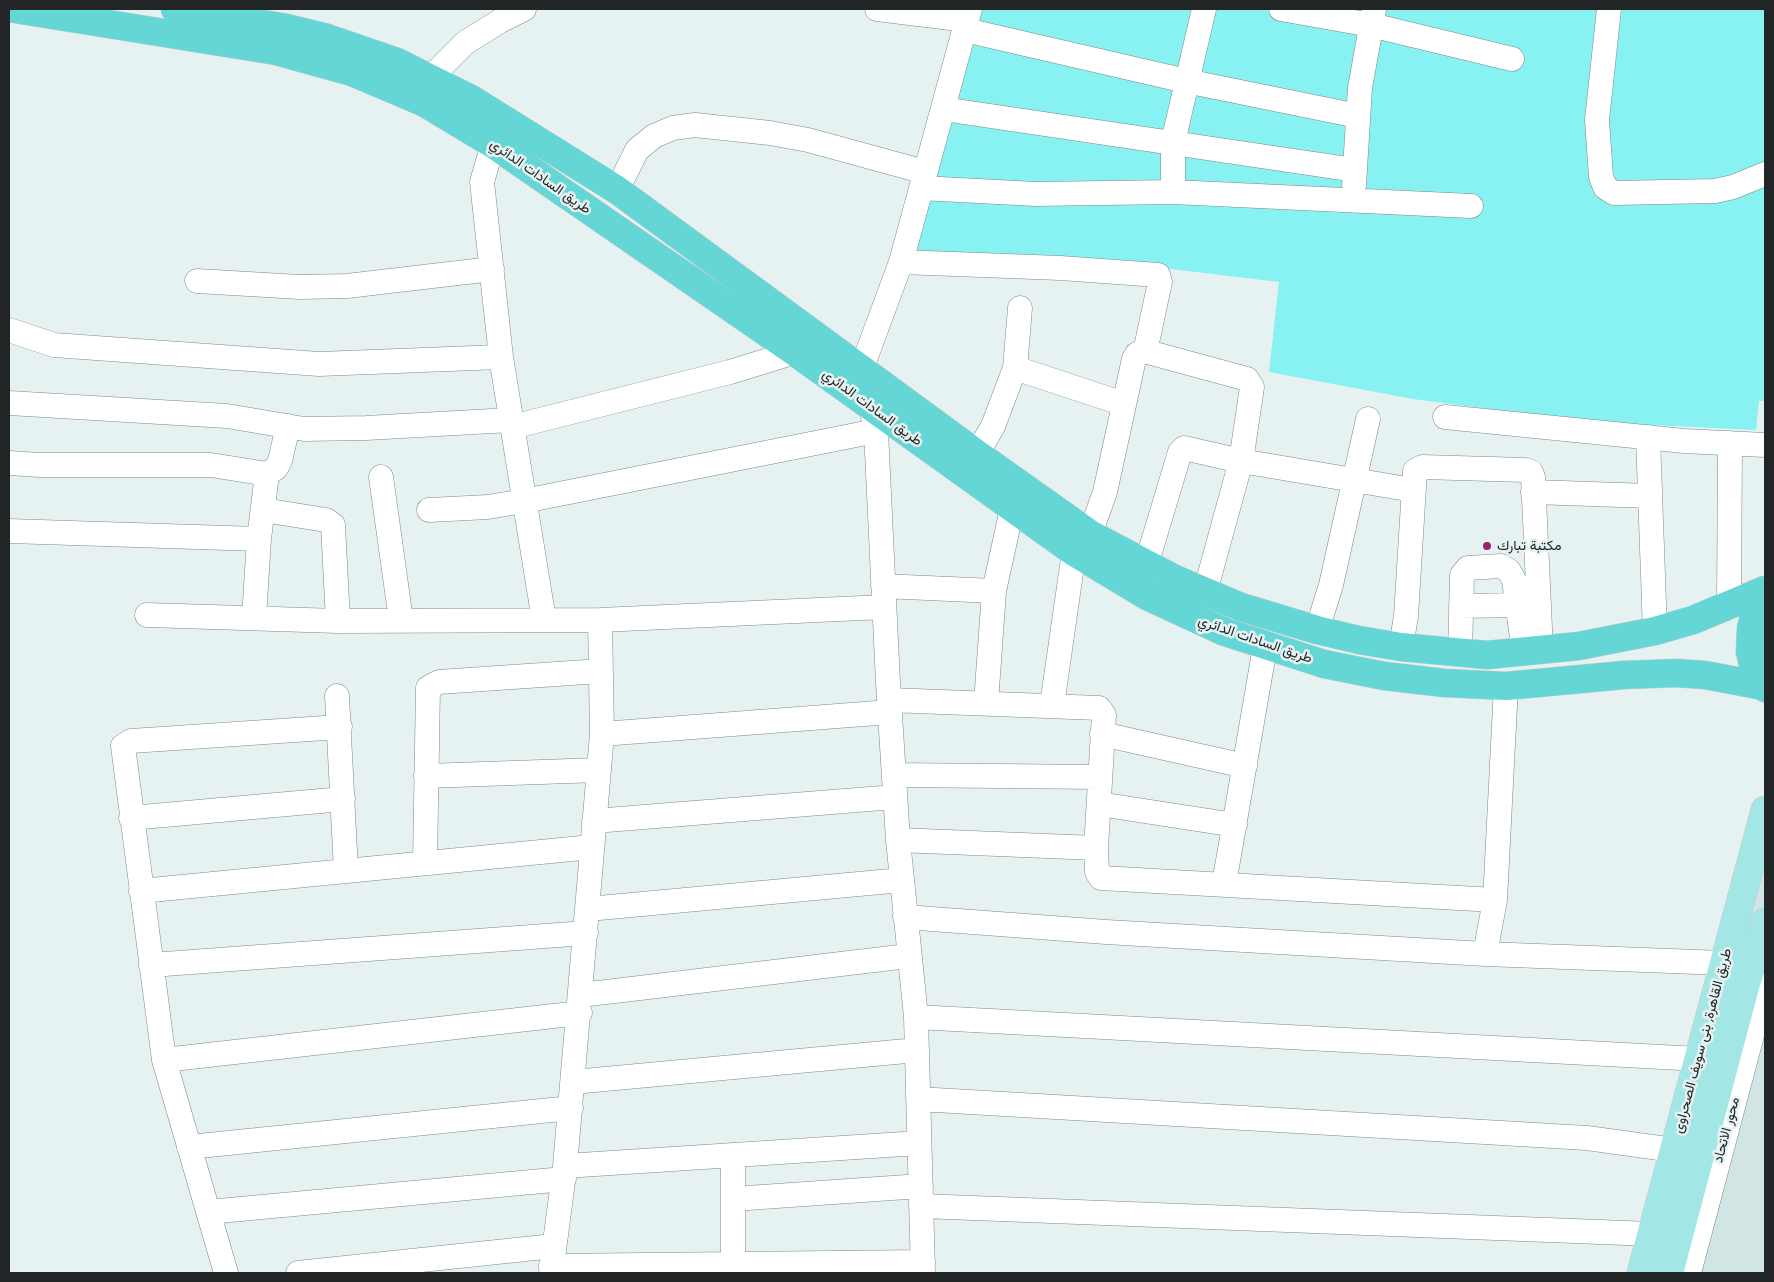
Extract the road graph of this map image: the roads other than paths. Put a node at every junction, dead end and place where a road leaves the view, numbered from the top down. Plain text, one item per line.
1 (15, 9) edge
2 (175, 9) edge
3 (524, 9) edge
4 (877, 9) edge
5 (1204, 9) edge
6 (1282, 9) edge
7 (1609, 9) edge
8 (1373, 17) edge
9 (967, 20) edge
10 (1512, 58) dead end
11 (431, 77) junction
12 (1186, 81) junction
13 (943, 109) junction
14 (1358, 116) junction
15 (1173, 142) junction
16 (493, 144) junction
17 (1355, 170) junction
18 (1765, 174) edge
19 (923, 180) junction
20 (617, 190) junction
21 (1173, 192) junction
22 (1352, 199) junction
23 (1471, 206) dead end
24 (648, 213) junction
25 (628, 238) junction
26 (901, 262) junction
27 (492, 269) junction
28 (197, 281) dead end
29 (1020, 308) dead end
30 (9, 330) edge
31 (794, 352) junction
32 (1145, 352) junction
33 (501, 357) junction
34 (1015, 368) junction
35 (861, 370) junction
36 (9, 403) edge
37 (1124, 404) junction
38 (1445, 418) dead end
39 (873, 419) junction
40 (1368, 419) dead end
41 (512, 423) junction
42 (288, 426) junction
43 (1648, 438) junction
44 (1730, 443) junction
45 (1765, 445) edge
46 (977, 454) junction
47 (1241, 460) junction
48 (9, 462) edge
49 (267, 474) junction
50 (381, 477) dead end
51 (1355, 480) junction
52 (1413, 490) junction
53 (1533, 492) junction
54 (1650, 496) junction
55 (524, 501) junction
56 (1012, 509) junction
57 (263, 510) junction
58 (429, 510) dead end
59 (9, 531) edge
60 (259, 539) junction
61 (1082, 543) junction
62 (1146, 565) junction
63 (1765, 590) edge
64 (994, 592) junction
65 (1205, 592) junction
66 (1765, 596) edge
67 (884, 597) junction
68 (1518, 605) junction
69 (1461, 606) junction
70 (1729, 606) junction
71 (147, 615) dead end
72 (254, 618) junction
73 (400, 620) junction
74 (544, 620) junction
75 (600, 620) junction
76 (338, 621) junction
77 (1317, 630) junction
78 (1655, 631) junction
79 (1616, 639) junction
80 (1265, 647) junction
81 (1401, 647) junction
82 (1532, 651) junction
83 (1460, 653) junction
84 (601, 671) junction
85 (1624, 675) junction
86 (1506, 686) junction
87 (1764, 687) edge
88 (337, 696) dead end
89 (986, 703) junction
90 (889, 706) junction
91 (1052, 706) junction
92 (340, 727) junction
93 (602, 734) junction
94 (1102, 734) junction
95 (1245, 766) junction
96 (598, 770) junction
97 (426, 776) junction
98 (1100, 777) junction
99 (895, 786) junction
100 (343, 799) junction
101 (1098, 804) junction
102 (131, 818) junction
103 (594, 821) junction
104 (1764, 822) edge
105 (1235, 825) junction
106 (898, 840) junction
107 (592, 847) junction
108 (1096, 848) junction
109 (425, 863) junction
110 (346, 871) junction
111 (902, 880) junction
112 (1224, 884) junction
113 (140, 891) junction
114 (1495, 900) junction
115 (588, 908) junction
116 (905, 916) junction
117 (1765, 922) edge
118 (586, 933) junction
119 (1485, 954) junction
120 (908, 956) junction
121 (1724, 963) junction
122 (151, 965) junction
123 (1765, 986) edge
124 (580, 1004) junction
125 (916, 1017) junction
126 (916, 1050) junction
127 (1699, 1059) junction
128 (164, 1060) junction
129 (573, 1082) junction
130 (918, 1099) junction
131 (571, 1108) junction
132 (919, 1143) junction
133 (190, 1146) junction
134 (1674, 1150) junction
135 (733, 1155) junction
136 (564, 1172) junction
137 (921, 1196) junction
138 (733, 1199) junction
139 (208, 1212) junction
140 (1652, 1234) junction
141 (552, 1262) edge
142 (733, 1264) junction
143 (923, 1268) edge
144 (226, 1273) edge
145 (298, 1273) edge
146 (1641, 1273) edge
147 (1669, 1273) edge
148 (1689, 1273) edge

1 - 16 highway, طريق السادات الدائري
2 - 11 highway, طريق السادات الدائري
3 - 11 street
4 - 9 street
5 - 12 street
6 - 8 street
7 - 18 street
8 - 10 street
8 - 14 street
9 - 12 street
9 - 13 street
11 - 20 highway, طريق السادات الدائري
12 - 14 street
12 - 15 street
13 - 15 street
13 - 19 street
14 - 17 street
15 - 17 street
15 - 21 street
16 - 25 highway, طريق السادات الدائري
16 - 27 street
17 - 22 street
19 - 20 street
19 - 21 street
19 - 26 street
20 - 24 highway, طريق السادات الدائري
21 - 22 street
22 - 23 street
24 - 25 highway
24 - 35 highway, طريق السادات الدائري
25 - 31 highway, طريق السادات الدائري
26 - 32 street
26 - 35 street
27 - 28 street
27 - 33 street
29 - 34 street
30 - 33 street
31 - 39 highway, طريق السادات الدائري
31 - 41 street
32 - 37 street
32 - 47 street
33 - 41 street
34 - 37 street
34 - 46 street
35 - 46 highway, طريق السادات الدائري
36 - 42 street
37 - 61 street
38 - 43 street
39 - 55 street
39 - 56 highway, طريق السادات الدائري
39 - 67 street
40 - 51 street
41 - 42 street
41 - 55 street
42 - 49 street
43 - 44 street
43 - 54 street
44 - 45 street
44 - 70 street
46 - 61 highway, طريق السادات الدائري
47 - 51 street
47 - 62 street
47 - 65 street
48 - 49 street
49 - 57 street
50 - 73 street
51 - 52 street
51 - 77 street
52 - 53 street
52 - 81 street
53 - 54 street
53 - 82 street
54 - 78 street
55 - 58 street
55 - 74 street
56 - 61 highway, طريق السادات الدائري
56 - 64 street
57 - 60 street
57 - 76 street
59 - 60 street
60 - 72 street
61 - 62 highway, طريق السادات الدائري
61 - 80 highway, طريق السادات الدائري
61 - 91 street
62 - 65 highway, طريق السادات الدائري
63 - 70 highway, طريق السادات الدائري
64 - 67 street
64 - 89 street
65 - 77 highway, طريق السادات الدائري
66 - 87 highway
67 - 75 street
67 - 90 street
68 - 69 street
68 - 69 street
68 - 82 street
69 - 83 street
70 - 78 highway, طريق السادات الدائري
71 - 72 street
72 - 76 street
73 - 74 street
73 - 76 street
74 - 75 street
75 - 84 street
77 - 81 highway, طريق السادات الدائري
78 - 79 highway, طريق السادات الدائري
79 - 82 highway, طريق السادات الدائري
79 - 85 highway
80 - 86 highway, طريق السادات الدائري
80 - 95 street
81 - 83 highway, طريق السادات الدائري
82 - 83 highway, طريق السادات الدائري
84 - 93 street
84 - 97 street
85 - 86 highway, طريق السادات الدائري
85 - 87 highway, طريق السادات الدائري
86 - 114 street
88 - 92 street
89 - 90 street
89 - 91 street
90 - 93 street
90 - 99 street
91 - 94 street
92 - 100 street
92 - 102 street
93 - 96 street
94 - 95 street
94 - 98 street
95 - 105 street
96 - 97 street
96 - 103 street
97 - 109 street
98 - 99 street
98 - 101 street
99 - 103 street
99 - 106 street
100 - 102 street
100 - 110 street
101 - 105 street
101 - 108 street
102 - 113 street
103 - 107 street
104 - 121 main road, طريق القاهرة, بنى سويف الصحراوى
105 - 112 street
106 - 108 street
106 - 111 street
107 - 109 street
107 - 115 street
108 - 112 street
109 - 110 street
110 - 113 street
111 - 115 street
111 - 116 street
112 - 114 street
113 - 122 street
114 - 119 street
115 - 118 street
116 - 119 street
116 - 120 street
117 - 147 main road, طريق القاهرة, بنى سويف الصحراوى
118 - 122 street
118 - 124 street
119 - 121 street
120 - 124 street
120 - 125 street
121 - 127 main road, طريق القاهرة, بنى سويف الصحراوى
122 - 128 street
123 - 148 street, محور الاتحاد
124 - 128 street
124 - 129 street
125 - 126 street
125 - 127 street
126 - 129 street
126 - 130 street
127 - 134 main road, طريق القاهرة, بنى سويف الصحراوى
128 - 133 street
129 - 131 street
130 - 132 street
130 - 134 street
131 - 133 street
131 - 136 street
132 - 135 street
132 - 137 street
133 - 139 street
134 - 140 main road, طريق القاهرة, بنى سويف الصحراوى
135 - 136 street
135 - 138 street
136 - 139 street
136 - 141 street
137 - 138 street
137 - 140 street
137 - 143 street
138 - 142 street
139 - 144 street
140 - 146 main road, طريق القاهرة, بنى سويف الصحراوى
141 - 142 street
141 - 145 street
142 - 143 street

